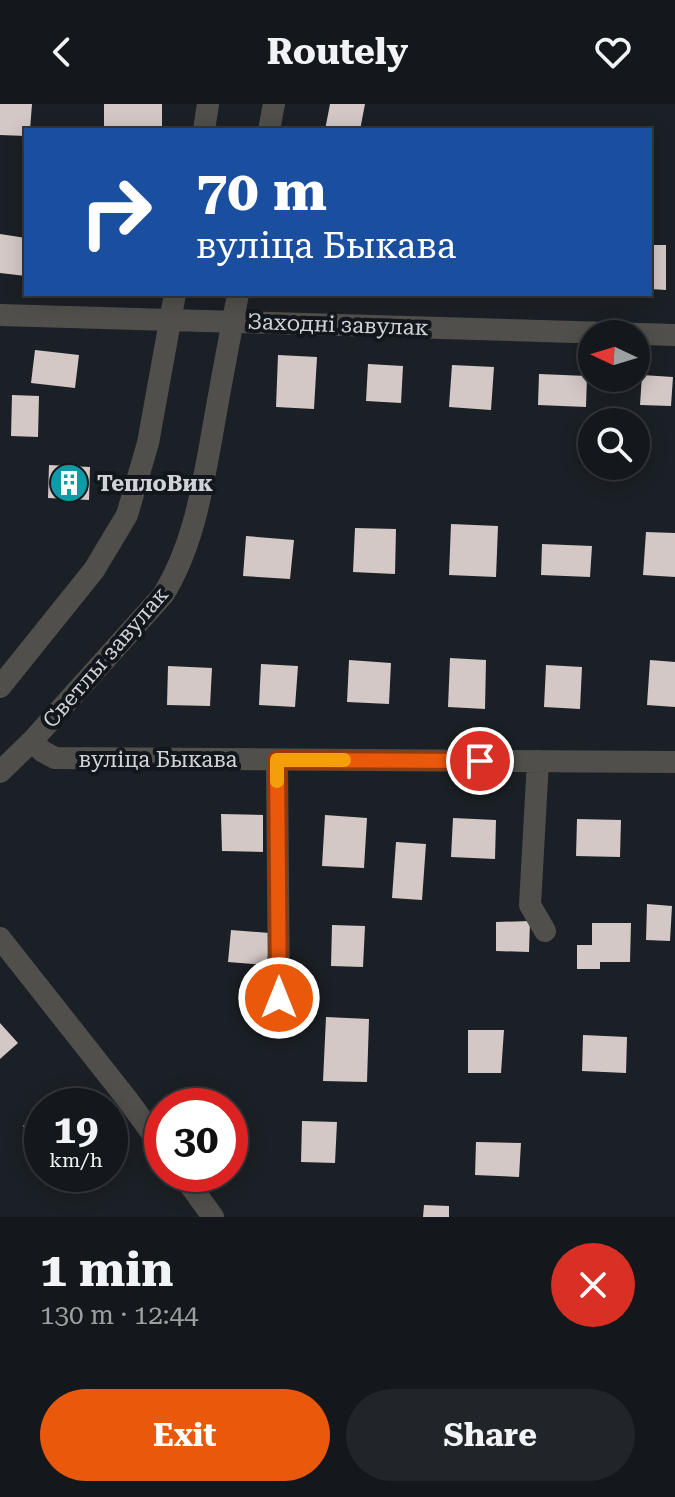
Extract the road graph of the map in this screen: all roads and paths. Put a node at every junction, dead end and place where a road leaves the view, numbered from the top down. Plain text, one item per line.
1 (208, 104) edge
2 (274, 104) edge
3 (204, 128) edge
4 (269, 128) edge
5 (175, 296) edge
6 (238, 296) edge
7 (0, 315) edge
8 (170, 319) junction
9 (233, 321) junction
10 (675, 335) edge
11 (0, 687) edge
12 (32, 741) junction
13 (277, 760) junction
14 (538, 761) junction
15 (675, 762) edge
16 (0, 772) edge
17 (545, 931) dead end
18 (0, 938) edge
19 (279, 998) dead end
20 (144, 1122) edge
21 (195, 1192) edge
22 (213, 1217) edge

1 - 3 street
2 - 4 street
5 - 8 street
6 - 9 street, Светлы завулак
7 - 8 street, Заходні завулак
8 - 9 street, Заходні завулак
8 - 11 street
9 - 10 street, Заходні завулак
9 - 12 street, Светлы завулак
12 - 13 street, вуліца Быкава
12 - 16 street, Светлы завулак
13 - 14 street, вуліца Быкава
13 - 19 street
14 - 15 street, вуліца Быкава
14 - 17 street
18 - 20 street
21 - 22 street

